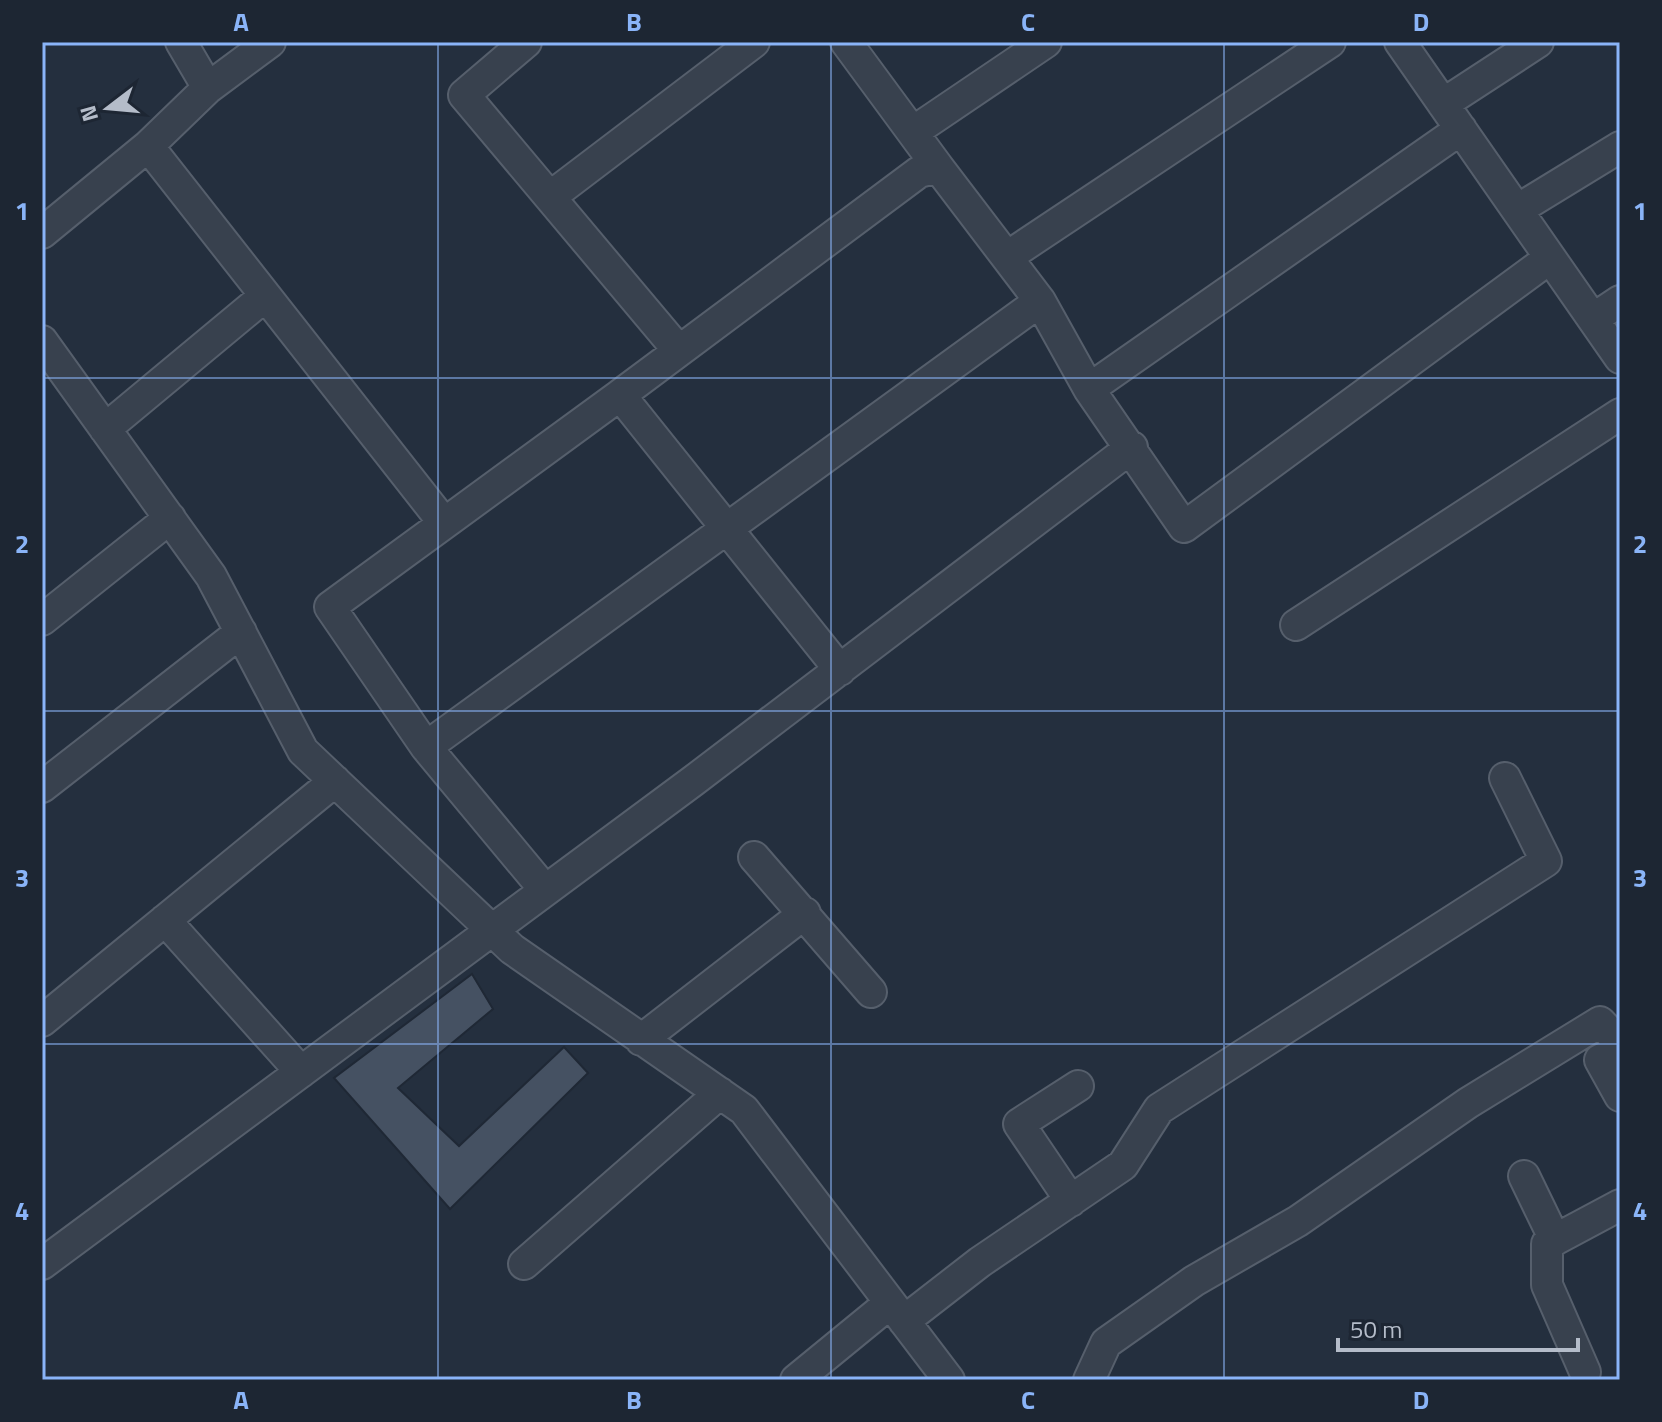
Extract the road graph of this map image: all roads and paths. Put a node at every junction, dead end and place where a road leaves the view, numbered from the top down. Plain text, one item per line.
1 (181, 42) edge
2 (270, 42) edge
3 (526, 42) edge
4 (754, 42) edge
5 (846, 42) edge
6 (1046, 42) edge
7 (1330, 42) edge
8 (1400, 42) edge
9 (1538, 42) edge
10 (208, 88) junction
11 (1443, 104) junction
12 (1461, 129) junction
13 (913, 132) junction
14 (148, 146) junction
15 (1620, 147) edge
16 (938, 167) junction
17 (550, 197) junction
18 (1517, 210) junction
19 (42, 233) edge
20 (1007, 257) junction
21 (1550, 258) junction
22 (265, 296) junction
23 (1040, 301) junction
24 (1620, 301) edge
25 (1593, 319) junction
26 (42, 341) edge
27 (679, 351) junction
28 (1620, 358) edge
29 (1089, 389) junction
30 (620, 395) junction
31 (1620, 414) edge
32 (105, 429) junction
33 (1132, 447) junction
34 (170, 518) junction
35 (444, 523) junction
36 (728, 530) junction
37 (42, 620) edge
38 (1296, 625) dead end
39 (241, 632) junction
40 (840, 670) junction
41 (426, 747) junction
42 (1505, 778) dead end
43 (335, 781) junction
44 (42, 787) edge
45 (754, 857) dead end
46 (545, 890) junction
47 (805, 913) junction
48 (165, 920) junction
49 (491, 930) junction
50 (871, 992) dead end
51 (42, 1021) edge
52 (641, 1040) junction
53 (1620, 1043) edge
54 (1620, 1050) edge
55 (301, 1072) junction
56 (1078, 1086) dead end
57 (720, 1093) junction
58 (1620, 1096) edge
59 (1524, 1176) dead end
60 (1071, 1201) junction
61 (1620, 1205) edge
62 (1555, 1240) junction
63 (42, 1264) edge
64 (524, 1264) dead end
65 (897, 1312) junction
66 (1585, 1372) dead end
67 (796, 1380) edge
68 (949, 1380) edge
69 (1089, 1380) edge

1 - 10 street
2 - 10 street
3 - 17 street
4 - 17 street
5 - 13 street
6 - 13 street
7 - 20 street
8 - 11 street
9 - 11 street
10 - 14 street
11 - 12 street
12 - 18 street
12 - 29 street
13 - 16 street
14 - 19 street
14 - 22 street
15 - 18 street
16 - 20 street
16 - 27 street
17 - 27 street
18 - 21 street
20 - 23 street
21 - 25 street
21 - 33 street
22 - 32 street
22 - 35 street
23 - 29 street
23 - 36 street
24 - 25 street
25 - 28 street
26 - 32 street
27 - 30 street
29 - 33 street
30 - 35 street
30 - 36 street
31 - 38 street
32 - 34 street
33 - 40 street
34 - 37 street
34 - 39 street
35 - 41 street
36 - 40 street
36 - 41 street
39 - 43 street
39 - 44 street
40 - 46 street
41 - 46 street
42 - 60 street
43 - 48 street
43 - 49 street
45 - 47 street
46 - 49 street
47 - 50 street
47 - 52 street
48 - 51 street
48 - 55 street
49 - 52 street
49 - 55 street
52 - 57 street
53 - 69 street
54 - 58 street
55 - 63 street
56 - 60 street
57 - 64 street
57 - 65 street
59 - 62 street
60 - 65 street
61 - 62 street
62 - 66 street
65 - 67 street
65 - 68 street

